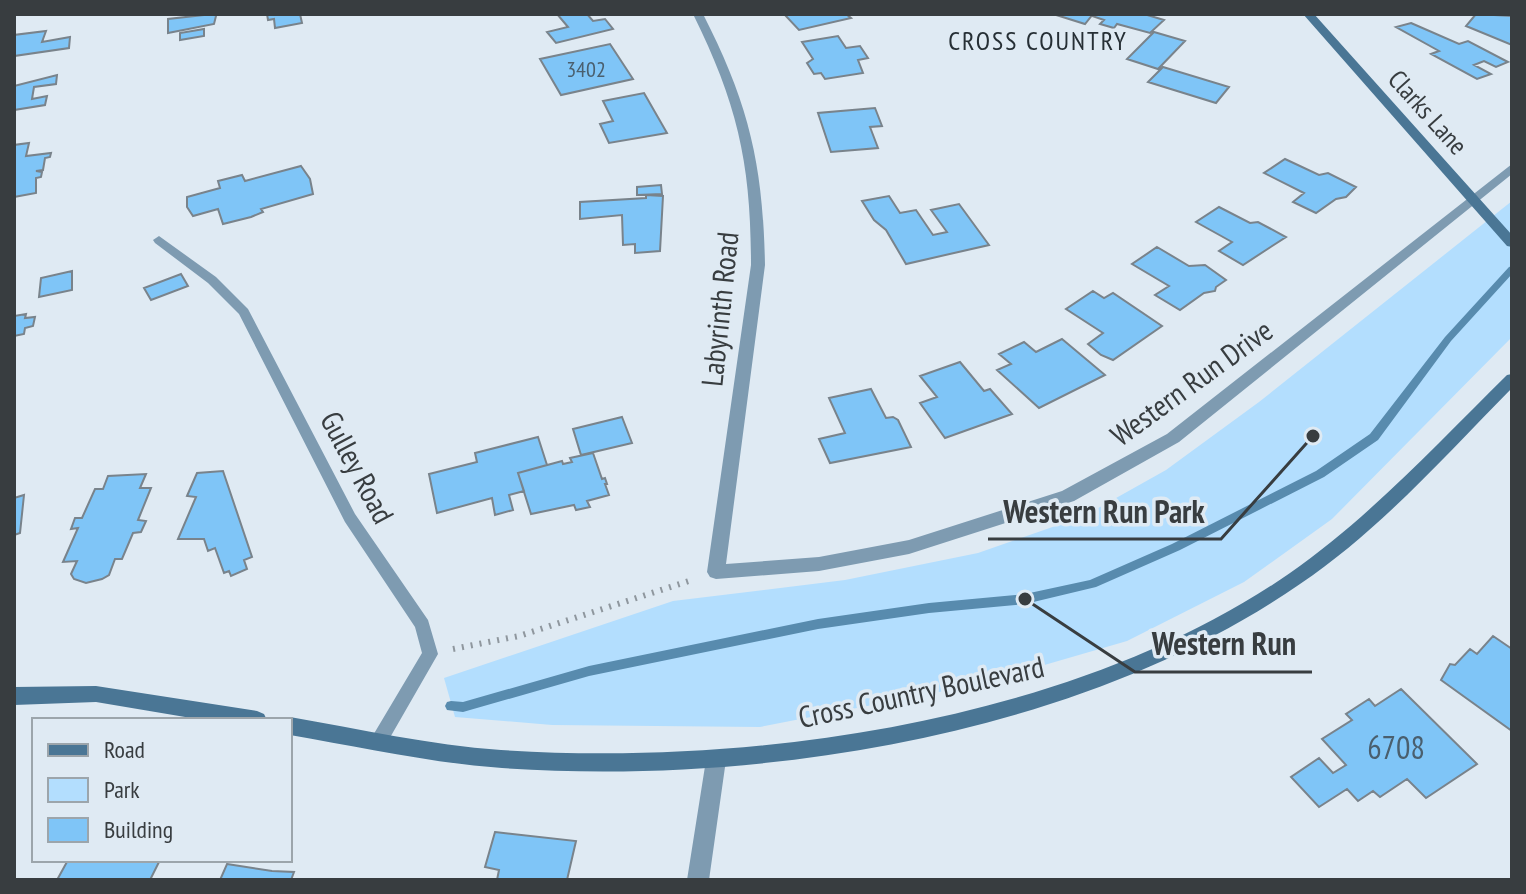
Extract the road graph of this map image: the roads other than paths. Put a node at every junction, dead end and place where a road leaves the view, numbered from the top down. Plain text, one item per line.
1 (698, 14) edge
2 (1308, 14) edge
3 (1512, 168) edge
4 (1475, 200) junction
5 (159, 240) dead end
6 (1512, 243) edge
7 (1512, 379) edge
8 (716, 572) joint
9 (14, 696) edge
10 (245, 718) edge
11 (292, 726) edge
12 (378, 742) junction
13 (716, 760) junction
14 (698, 880) edge

1 - 8 street, Labyrinth Road
2 - 4 main road, Clarks Lane
3 - 4 street, Western Run Drive
4 - 6 main road, Clarks Lane
4 - 8 street, Western Run Drive
5 - 12 lane, Gulley Road
7 - 13 main road, Cross Country Boulevard
9 - 10 main road
11 - 12 main road, Cross Country Boulevard
12 - 13 main road, Cross Country Boulevard
13 - 14 street

